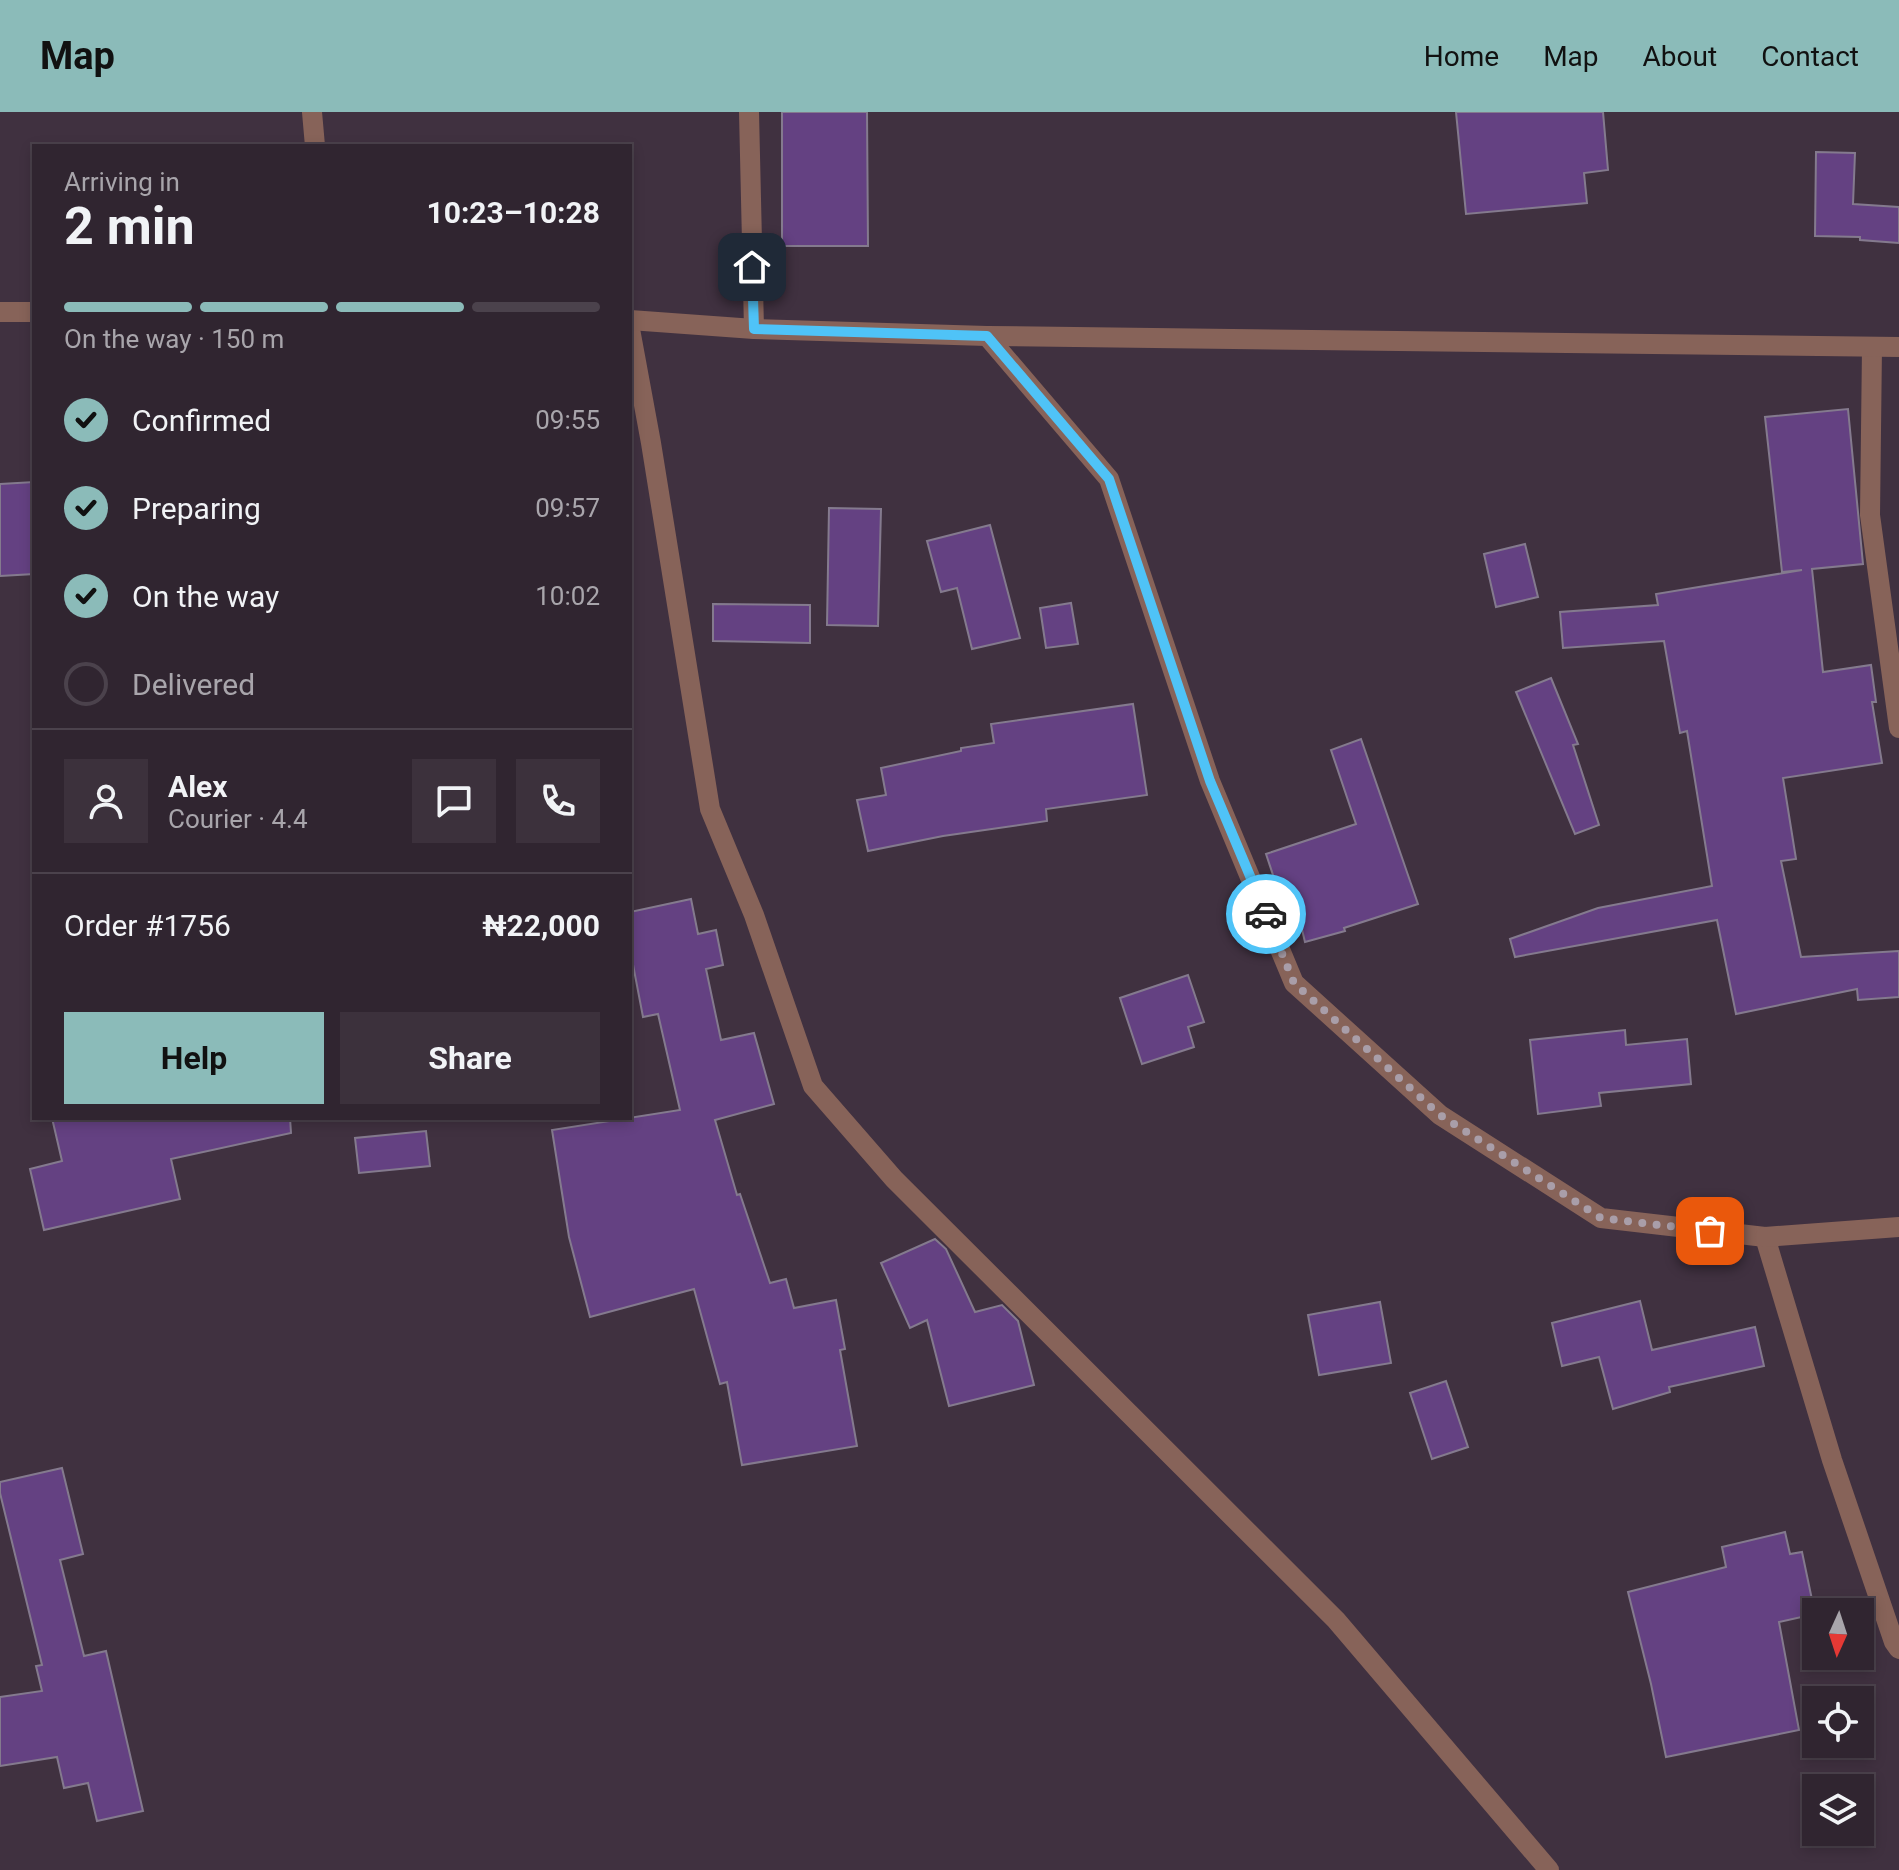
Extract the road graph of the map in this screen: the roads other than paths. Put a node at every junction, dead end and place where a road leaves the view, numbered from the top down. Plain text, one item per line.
1 (312, 112) edge
2 (749, 112) edge
3 (315, 144) edge
4 (0, 312) edge
5 (32, 312) edge
6 (632, 320) edge
7 (754, 329) junction
8 (987, 336) junction
9 (632, 340) edge
10 (1872, 347) junction
11 (1899, 347) edge
12 (1899, 728) edge
13 (1899, 1227) edge
14 (1765, 1237) junction
15 (1897, 1643) edge
16 (1549, 1870) edge

1 - 3 street
2 - 7 street
4 - 5 street
6 - 7 street
7 - 8 street
8 - 10 street
8 - 14 street
9 - 16 street
10 - 11 street
10 - 12 street
13 - 14 street
14 - 15 street

